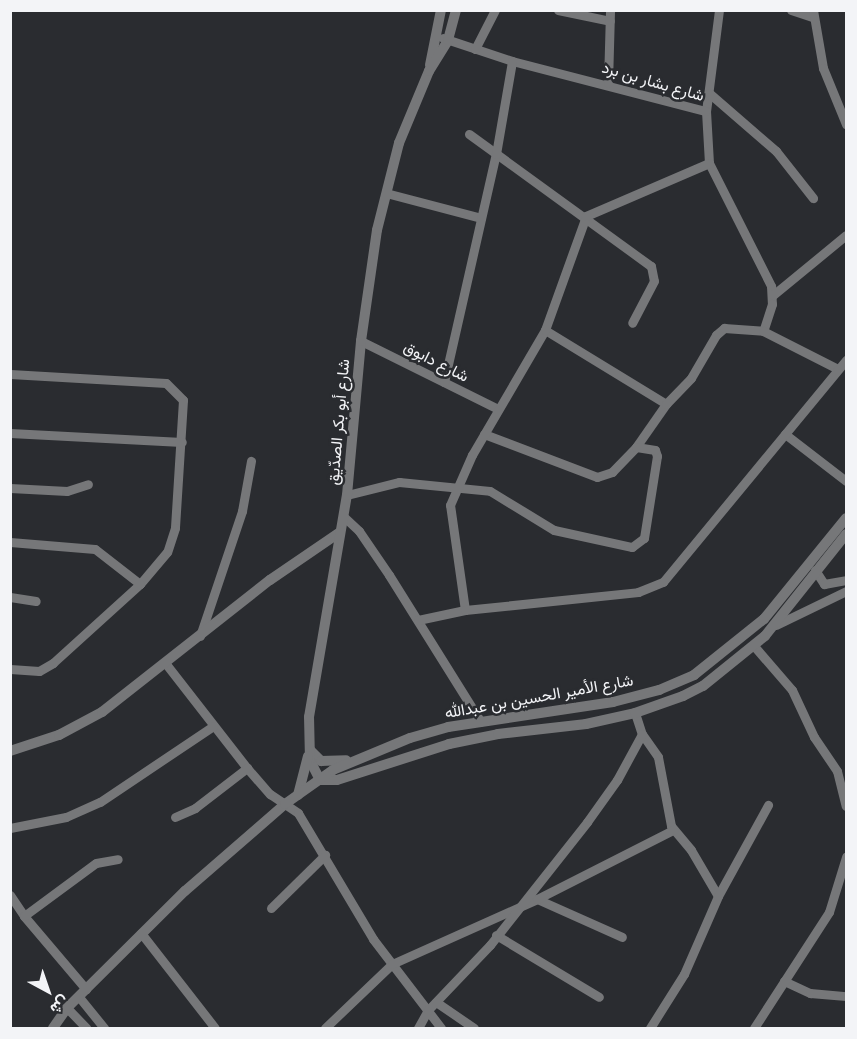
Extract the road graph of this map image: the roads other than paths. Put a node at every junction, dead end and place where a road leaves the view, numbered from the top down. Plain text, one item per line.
1 (441, 10) edge
2 (456, 10) edge
3 (495, 10) edge
4 (558, 10) edge
5 (610, 10) edge
6 (719, 10) edge
7 (790, 10) edge
8 (813, 14) edge
9 (610, 21) junction
10 (436, 35) junction
11 (448, 40) junction
12 (475, 49) junction
13 (512, 61) junction
14 (429, 71) junction
15 (608, 83) junction
16 (709, 93) junction
17 (706, 111) junction
18 (846, 124) edge
19 (469, 134) dead end
20 (496, 154) junction
21 (709, 163) junction
22 (386, 193) junction
23 (813, 198) dead end
24 (586, 216) junction
25 (481, 218) junction
26 (846, 235) edge
27 (773, 295) junction
28 (632, 323) dead end
29 (545, 330) junction
30 (763, 331) junction
31 (362, 341) junction
32 (846, 360) edge
33 (838, 369) junction
34 (10, 374) edge
35 (444, 382) junction
36 (666, 404) junction
37 (498, 409) junction
38 (10, 433) edge
39 (484, 434) junction
40 (785, 434) junction
41 (182, 442) junction
42 (636, 447) junction
43 (251, 461) dead end
44 (846, 481) edge
45 (88, 484) dead end
46 (10, 488) edge
47 (456, 488) junction
48 (347, 495) junction
49 (343, 516) junction
50 (846, 518) edge
51 (339, 533) junction
52 (846, 534) edge
53 (10, 542) edge
54 (830, 542) junction
55 (815, 570) junction
56 (846, 580) edge
57 (140, 584) junction
58 (846, 591) edge
59 (10, 597) edge
60 (36, 601) dead end
61 (465, 610) junction
62 (418, 620) junction
63 (776, 625) junction
64 (199, 638) junction
65 (754, 646) junction
66 (722, 654) junction
67 (166, 663) junction
68 (731, 664) junction
69 (10, 669) edge
70 (635, 713) junction
71 (481, 722) junction
72 (213, 726) junction
73 (642, 734) junction
74 (309, 747) junction
75 (10, 751) edge
76 (365, 754) junction
77 (248, 768) junction
78 (320, 780) junction
79 (298, 795) junction
80 (285, 804) junction
81 (768, 805) dead end
82 (846, 806) edge
83 (175, 817) dead end
84 (10, 828) edge
85 (673, 830) junction
86 (325, 855) junction
87 (846, 857) edge
88 (118, 859) dead end
89 (10, 895) edge
90 (718, 896) junction
91 (537, 899) junction
92 (518, 907) junction
93 (271, 908) dead end
94 (24, 916) junction
95 (141, 933) junction
96 (496, 935) junction
97 (622, 937) dead end
98 (392, 964) junction
99 (784, 981) junction
100 (82, 993) junction
101 (846, 996) edge
102 (599, 998) dead end
103 (436, 1002) junction
104 (67, 1008) junction
105 (428, 1010) junction
106 (53, 1029) edge
107 (86, 1029) edge
108 (104, 1029) edge
109 (215, 1029) edge
110 (325, 1029) edge
111 (418, 1029) edge
112 (441, 1029) edge
113 (474, 1029) edge
114 (650, 1029) edge
115 (754, 1029) edge

1 - 10 street, شارع أبو بكر الصدّيق
2 - 11 street, شارع أبو بكر الصدّيق
3 - 12 street
4 - 9 street
5 - 9 street
6 - 16 street
7 - 8 street
8 - 18 street
9 - 15 street
10 - 11 street, شارع بشار بن برد
10 - 14 street, شارع أبو بكر الصدّيق
11 - 12 street, شارع بشار بن برد
11 - 14 street, شارع أبو بكر الصدّيق
12 - 13 street, شارع بشار بن برد
13 - 15 street, شارع بشار بن برد
13 - 20 street
14 - 22 street, شارع أبو بكر الصدّيق
15 - 17 street, شارع بشار بن برد
16 - 17 street
16 - 23 street
17 - 21 street, شارع بشار بن برد
19 - 20 street
20 - 24 street
20 - 25 street
21 - 24 street
21 - 27 street, شارع بشار بن برد
22 - 25 street
22 - 31 street, شارع أبو بكر الصدّيق
24 - 28 street
24 - 29 street
25 - 35 street
26 - 27 street
27 - 30 street
29 - 36 street
29 - 37 street
30 - 33 street
30 - 36 street
31 - 35 street, شارع دابوق
31 - 48 street, شارع أبو بكر الصدّيق
32 - 33 street
33 - 40 street
34 - 41 street
35 - 37 street, شارع دابوق
36 - 42 street
37 - 39 street
38 - 41 street
39 - 42 street
39 - 47 street
40 - 44 street
40 - 61 street
41 - 57 street
42 - 47 street
43 - 64 street
45 - 46 street
47 - 48 street
47 - 61 street
48 - 49 street, شارع أبو بكر الصدّيق
49 - 51 street, شارع أبو بكر الصدّيق
49 - 62 street
50 - 54 street, شارع الأمير الحسين بن عبدالله
51 - 64 street
51 - 74 street, شارع أبو بكر الصدّيق
52 - 54 street, شارع الأمير الحسين بن عبدالله
53 - 57 street
54 - 55 street, شارع الأمير الحسين بن عبدالله
54 - 66 street, شارع الأمير الحسين بن عبدالله
55 - 56 street
55 - 63 street, شارع الأمير الحسين بن عبدالله
57 - 69 street
58 - 63 street
59 - 60 street
61 - 62 street
62 - 71 street
63 - 65 street, شارع الأمير الحسين بن عبدالله
64 - 67 street
65 - 68 street, شارع الأمير الحسين بن عبدالله
65 - 82 street
66 - 68 street
66 - 71 street, شارع الأمير الحسين بن عبدالله
67 - 72 street
67 - 75 street
68 - 70 street, شارع الأمير الحسين بن عبدالله
70 - 73 street
70 - 78 street, شارع الأمير الحسين بن عبدالله
71 - 76 street, شارع الأمير الحسين بن عبدالله
72 - 77 street
72 - 84 street
73 - 85 street
73 - 92 street
74 - 76 street
74 - 78 street, شارع أبو بكر الصدّيق
74 - 79 street
76 - 78 street, شارع الأمير الحسين بن عبدالله
77 - 80 street
77 - 83 street
78 - 79 street, شارع الأمير الحسين بن عبدالله
79 - 80 street, شارع الأمير الحسين بن عبدالله
80 - 86 street
80 - 95 street, شارع الأمير الحسين بن عبدالله
81 - 90 street
85 - 90 street
85 - 91 street
86 - 93 street
86 - 98 street
87 - 99 street
88 - 94 street
89 - 94 street
90 - 114 street
91 - 92 street
91 - 97 street
92 - 96 street
92 - 98 street
94 - 100 street
95 - 100 street, شارع الأمير الحسين بن عبدالله
95 - 109 street
96 - 102 street
96 - 103 street
98 - 105 street
98 - 110 street
99 - 101 street
99 - 115 street
100 - 104 street, شارع الأمير الحسين بن عبدالله
100 - 108 street
103 - 105 street
103 - 113 street
104 - 106 street, شارع الأمير الحسين بن عبدالله
104 - 107 street
105 - 111 street
105 - 112 street

